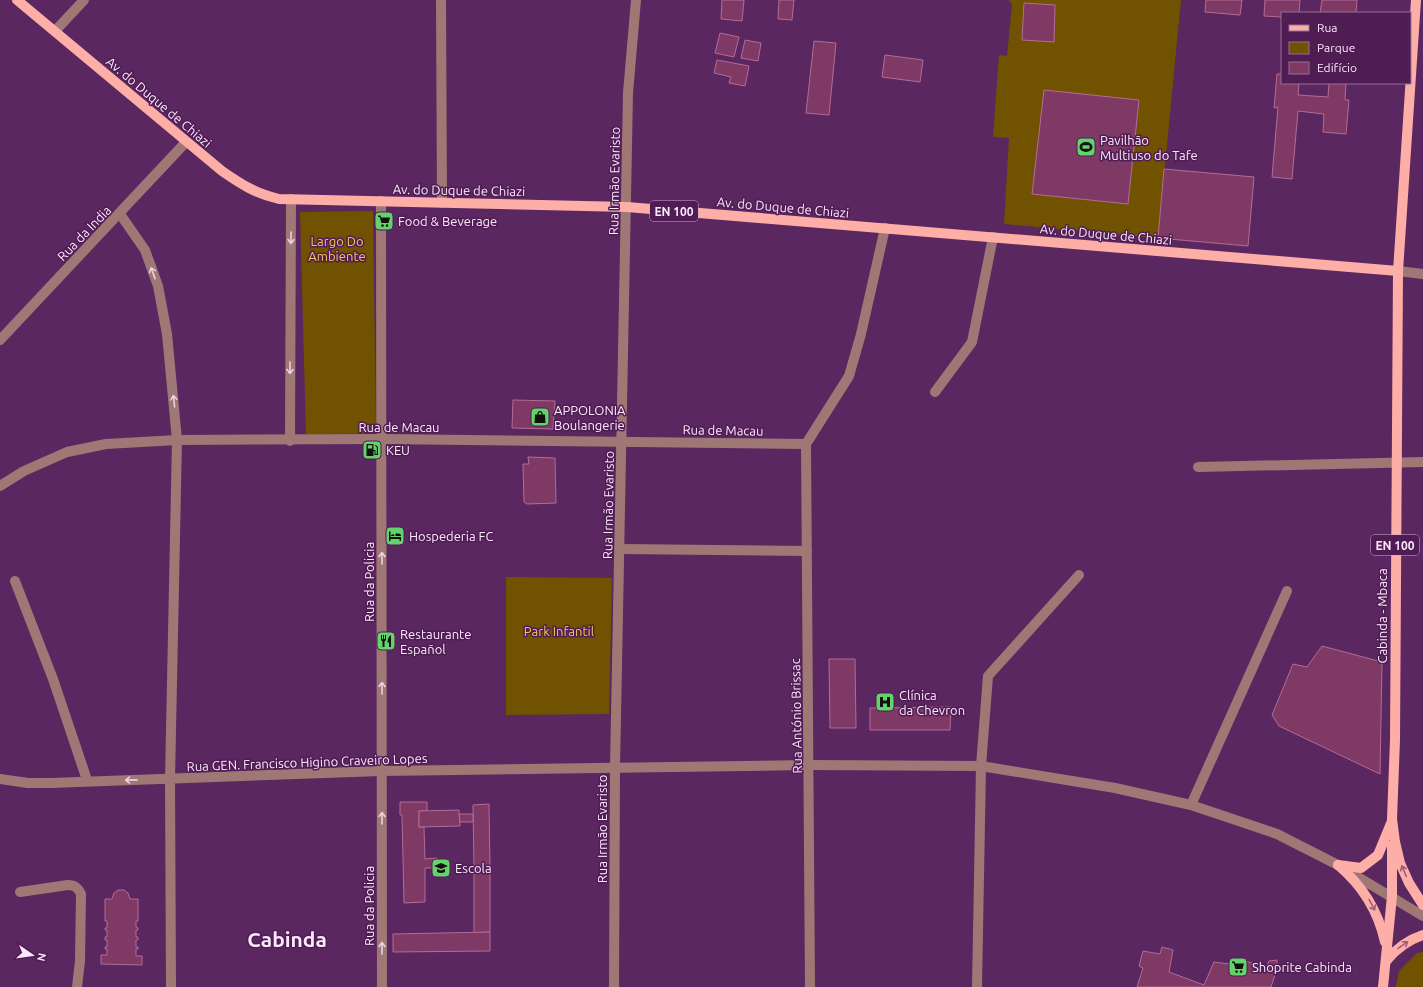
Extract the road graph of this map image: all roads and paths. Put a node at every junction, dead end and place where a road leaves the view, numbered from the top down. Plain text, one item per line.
1 (17, 0) edge
2 (84, 0) edge
3 (441, 0) edge
4 (636, 0) edge
5 (1416, 0) edge
6 (55, 31) junction
7 (1411, 76) edge
8 (1410, 84) edge
9 (186, 142) junction
10 (291, 199) junction
11 (381, 201) junction
12 (442, 203) junction
13 (627, 207) junction
14 (120, 214) junction
15 (885, 228) junction
16 (993, 237) junction
17 (1398, 272) junction
18 (1423, 274) edge
19 (0, 340) edge
20 (935, 392) dead end
21 (382, 439) junction
22 (177, 440) junction
23 (290, 441) junction
24 (622, 442) junction
25 (806, 444) junction
26 (1423, 462) edge
27 (1396, 463) junction
28 (1198, 466) dead end
29 (0, 486) edge
30 (620, 549) junction
31 (807, 551) junction
32 (1079, 575) dead end
33 (15, 581) dead end
34 (1287, 591) dead end
35 (809, 765) junction
36 (981, 766) junction
37 (615, 768) junction
38 (382, 771) junction
39 (0, 779) edge
40 (170, 779) junction
41 (87, 780) junction
42 (1191, 805) junction
43 (1392, 819) junction
44 (1338, 865) junction
45 (20, 892) dead end
46 (1392, 896) junction
47 (1423, 905) edge
48 (1423, 916) edge
49 (1423, 935) edge
50 (1387, 960) junction
51 (77, 987) edge
52 (171, 987) edge
53 (382, 987) edge
54 (614, 987) edge
55 (810, 987) edge
56 (977, 987) edge
57 (1383, 987) edge

1 - 6 main road, Av. do Duque de Chiazi / EN 100
2 - 6 street
3 - 12 street
4 - 13 street, Rua Irmão Evaristo
5 - 7 main road, Cabinda - Mbaca
6 - 9 main road, Av. do Duque de Chiazi / EN 100
8 - 17 main road, Cabinda - Mbaca
9 - 10 main road, Av. do Duque de Chiazi / EN 100
9 - 14 street, Rua da India
10 - 11 main road, Av. do Duque de Chiazi / EN 100
10 -> 23 street
11 - 12 main road, Av. do Duque de Chiazi / EN 100
11 - 21 street, Rua da Policia
12 - 13 main road, Av. do Duque de Chiazi / EN 100
13 - 15 main road, Av. do Duque de Chiazi / EN 100
13 - 24 street, Rua Irmão Evaristo
14 - 19 street, Rua da India
22 -> 14 street
15 - 16 main road, Av. do Duque de Chiazi / EN 100
15 - 25 street
16 - 17 main road, Av. do Duque de Chiazi / EN 100
16 - 20 street
17 - 18 street
17 - 27 main road, Cabinda - Mbaca / EN 100
21 - 23 street, Rua de Macau
21 - 24 street, Rua de Macau
38 -> 21 street, Rua da Policia
22 - 23 street, Rua de Macau
22 - 29 street, Rua de Macau
22 - 40 street
24 - 25 street, Rua de Macau
24 - 30 street, Rua Irmão Evaristo
25 - 31 street, Rua António Brissac
26 - 27 street
27 - 28 street
27 - 43 main road, Cabinda - Mbaca / EN 100
30 - 31 street
30 - 37 street, Rua Irmão Evaristo
31 - 35 street, Rua António Brissac
32 - 36 street
33 - 41 street
34 - 42 street
35 - 36 street, Rua GEN. Francisco Higino Craveiro Lopes
35 - 37 street, Rua GEN. Francisco Higino Craveiro Lopes
35 - 55 street, Rua António Brissac
36 - 42 street, Rua GEN. Francisco Higino Craveiro Lopes
36 - 56 street
37 - 38 street, Rua GEN. Francisco Higino Craveiro Lopes
37 - 54 street, Rua Irmão Evaristo
38 - 40 street, Rua GEN. Francisco Higino Craveiro Lopes
53 -> 38 street, Rua da Policia
39 - 41 street, Rua GEN. Francisco Higino Craveiro Lopes
40 -> 41 street, Rua GEN. Francisco Higino Craveiro Lopes
40 - 52 street
42 - 44 street, Rua GEN. Francisco Higino Craveiro Lopes
43 - 44 main road
43 - 46 main road
47 -> 43 main road, Cabinda - Mbaca / EN 100
44 - 46 street, Rua GEN. Francisco Higino Craveiro Lopes
44 -> 50 main road
45 - 51 street
46 - 48 street, Rua GEN. Francisco Higino Craveiro Lopes
46 - 50 main road
50 -> 49 main road
50 - 57 main road

